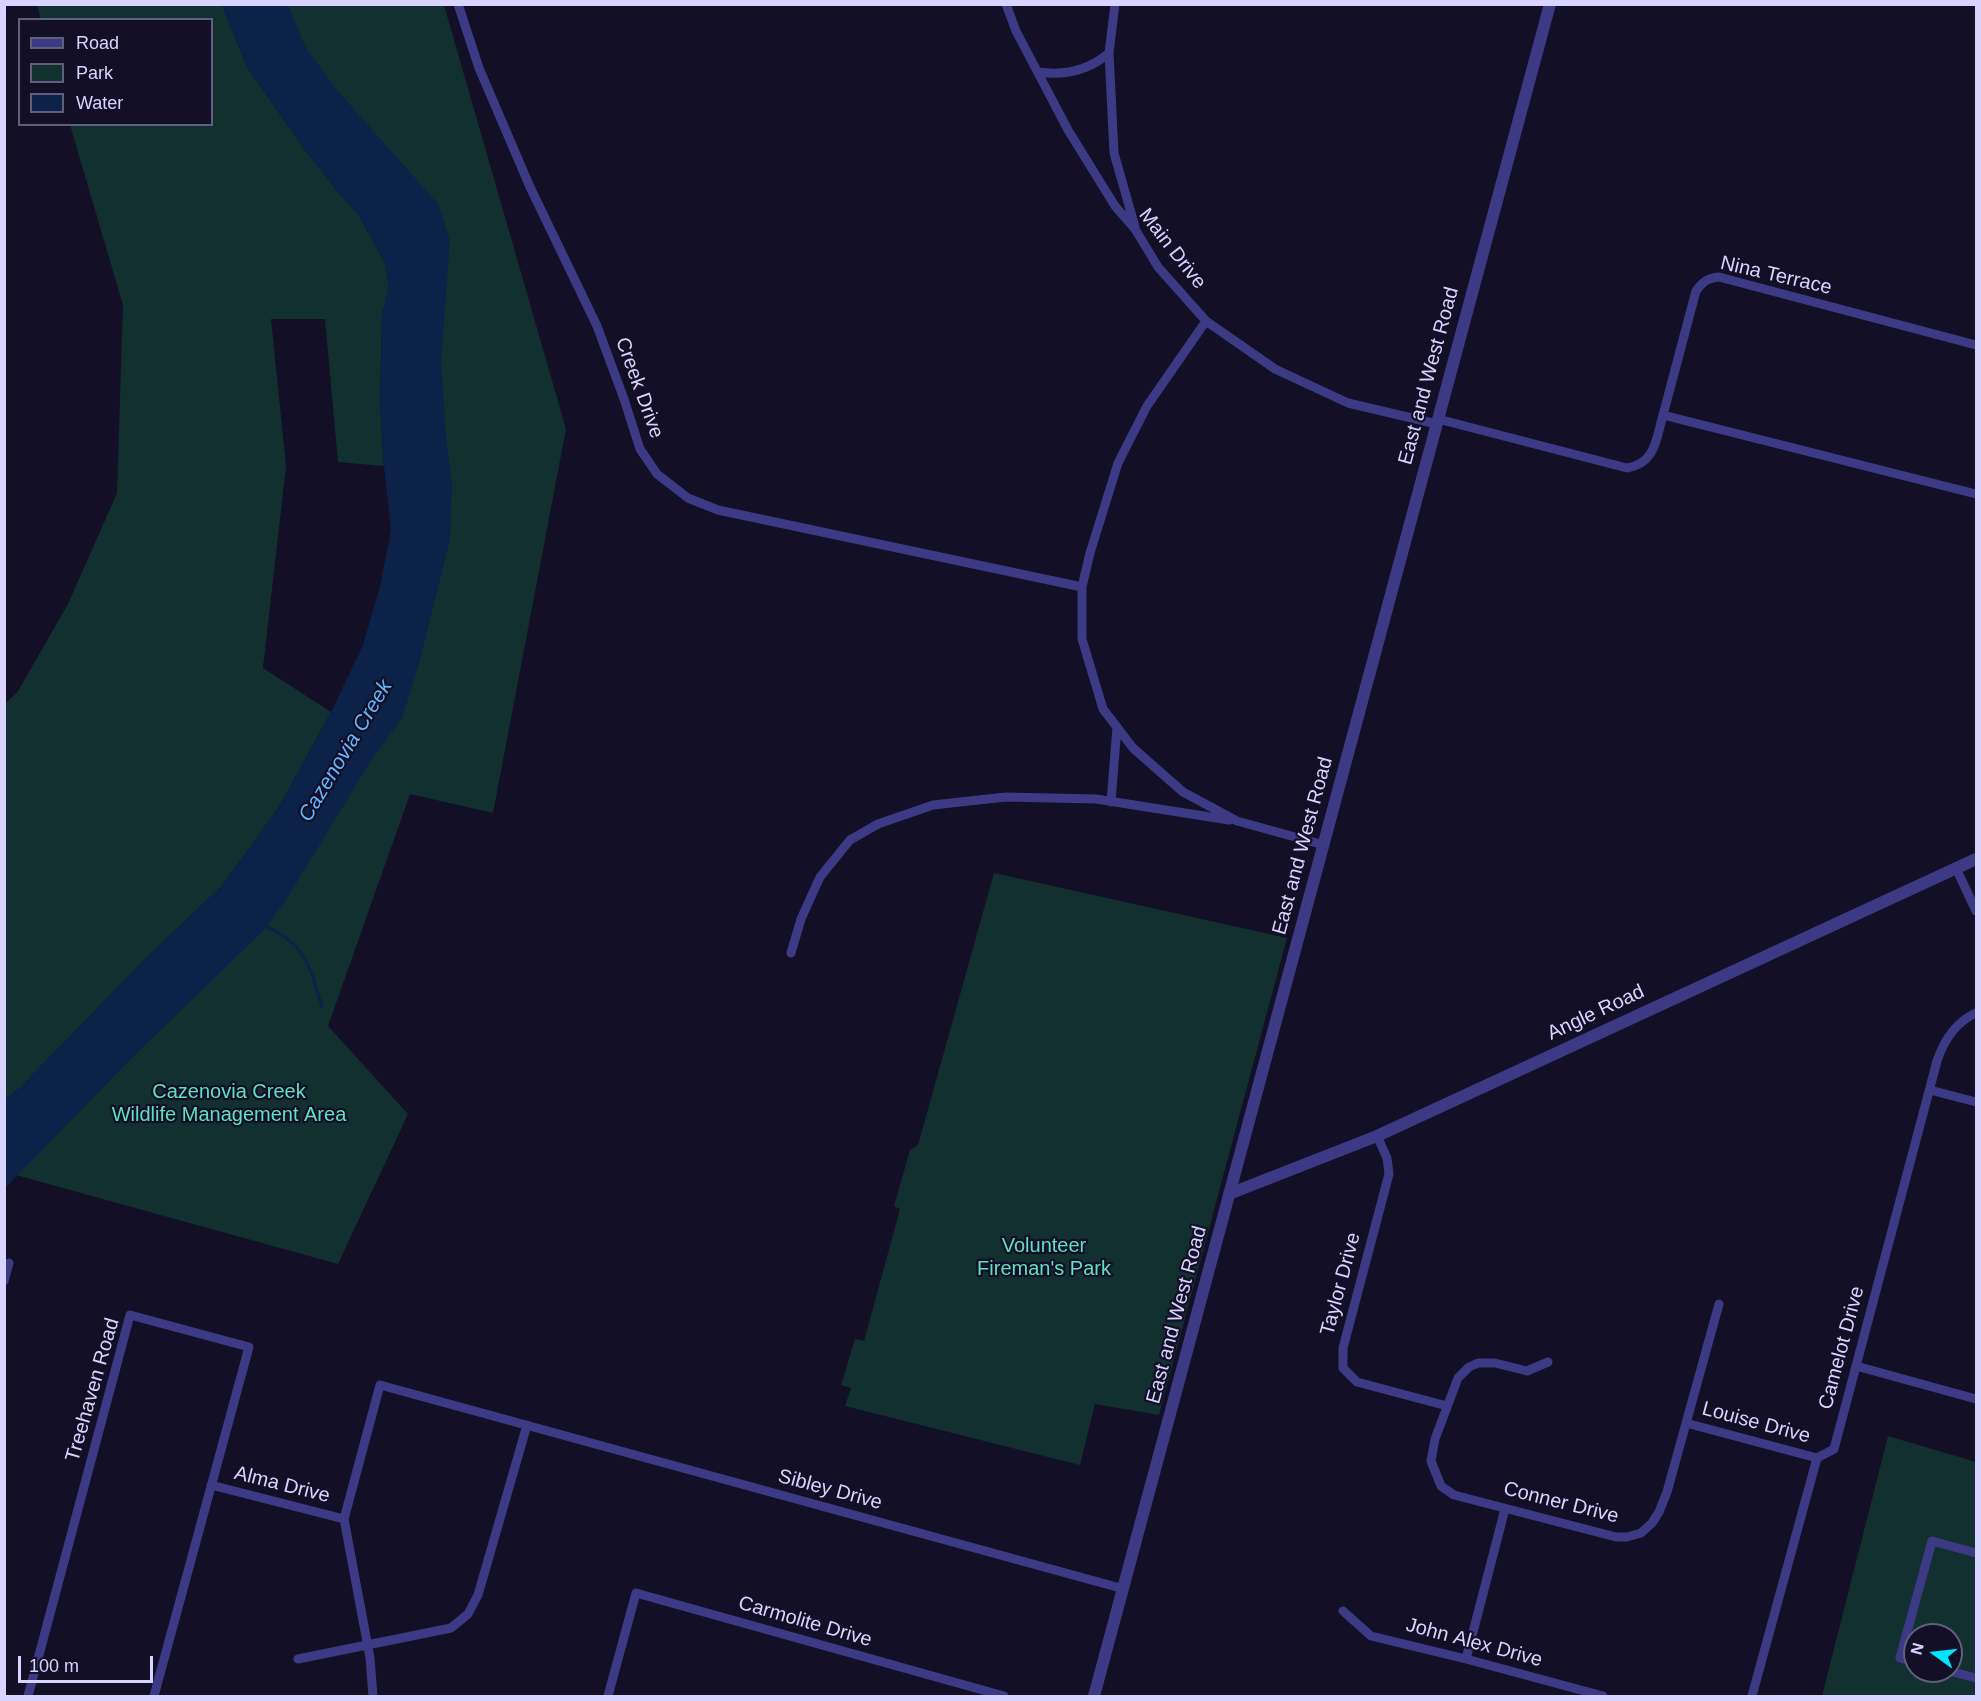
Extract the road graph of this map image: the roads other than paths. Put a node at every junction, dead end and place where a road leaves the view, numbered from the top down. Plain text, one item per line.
1 (458, 4) edge
2 (1006, 4) edge
3 (1115, 4) edge
4 (1550, 4) edge
5 (1109, 53) junction
6 (1038, 72) junction
7 (1136, 229) junction
8 (1206, 321) junction
9 (1977, 345) edge
10 (1663, 415) junction
11 (1437, 422) junction
12 (1977, 494) edge
13 (1082, 587) junction
14 (1117, 728) junction
15 (1111, 802) junction
16 (1238, 821) junction
17 (1324, 845) junction
18 (1977, 859) edge
19 (1956, 868) junction
20 (1977, 911) edge
21 (791, 953) dead end
22 (1977, 1013) edge
23 (1930, 1090) junction
24 (1977, 1102) edge
25 (1377, 1136) junction
26 (1229, 1194) junction
27 (9, 1263) dead end
28 (4, 1281) edge
29 (1719, 1304) dead end
30 (1548, 1362) dead end
31 (1857, 1366) junction
32 (1977, 1398) edge
33 (1447, 1406) junction
34 (1686, 1423) junction
35 (526, 1425) junction
36 (1817, 1458) junction
37 (211, 1485) junction
38 (1505, 1509) junction
39 (344, 1519) junction
40 (1977, 1553) edge
41 (1124, 1589) junction
42 (1343, 1611) dead end
43 (1910, 1623) edge
44 (368, 1645) junction
45 (298, 1659) dead end
46 (1466, 1659) junction
47 (28, 1696) edge
48 (154, 1696) edge
49 (373, 1696) edge
50 (608, 1696) edge
51 (1004, 1696) edge
52 (1094, 1696) edge
53 (1603, 1696) edge
54 (1752, 1696) edge

1 - 13 street, Creek Drive
2 - 6 street, Main Drive
3 - 5 street
4 - 11 street, East and West Road
5 - 6 street
5 - 7 street
6 - 7 street, Main Drive
7 - 8 street, Main Drive
8 - 11 street, Main Drive
8 - 13 street
9 - 10 street, Nina Terrace
10 - 11 street, Nina Terrace
10 - 12 street
11 - 17 street, East and West Road
13 - 14 street
14 - 15 street
14 - 16 street
15 - 16 street
15 - 21 street
16 - 17 street
17 - 26 street, East and West Road
18 - 19 street, Angle Road
19 - 20 street
19 - 25 street, Angle Road
22 - 23 street, Camelot Drive
23 - 24 street
23 - 31 street, Camelot Drive
25 - 26 street, Angle Road
25 - 33 street, Taylor Drive
26 - 41 street, East and West Road
27 - 28 street
29 - 34 street, Conner Drive
30 - 33 street, Conner Drive
31 - 32 street
31 - 36 street, Camelot Drive
33 - 38 street, Conner Drive
34 - 36 street, Louise Drive
34 - 38 street, Conner Drive
35 - 39 street, Sibley Drive
35 - 41 street, Sibley Drive
35 - 44 street
36 - 54 street, Camelot Drive
37 - 39 street, Alma Drive
37 - 47 street, Treehaven Road
37 - 48 street, Treehaven Road
38 - 46 street
39 - 44 street
40 - 43 street
41 - 52 street, East and West Road
42 - 46 street, John Alex Drive
44 - 45 street
44 - 49 street
46 - 53 street, John Alex Drive
50 - 51 street, Carmolite Drive

